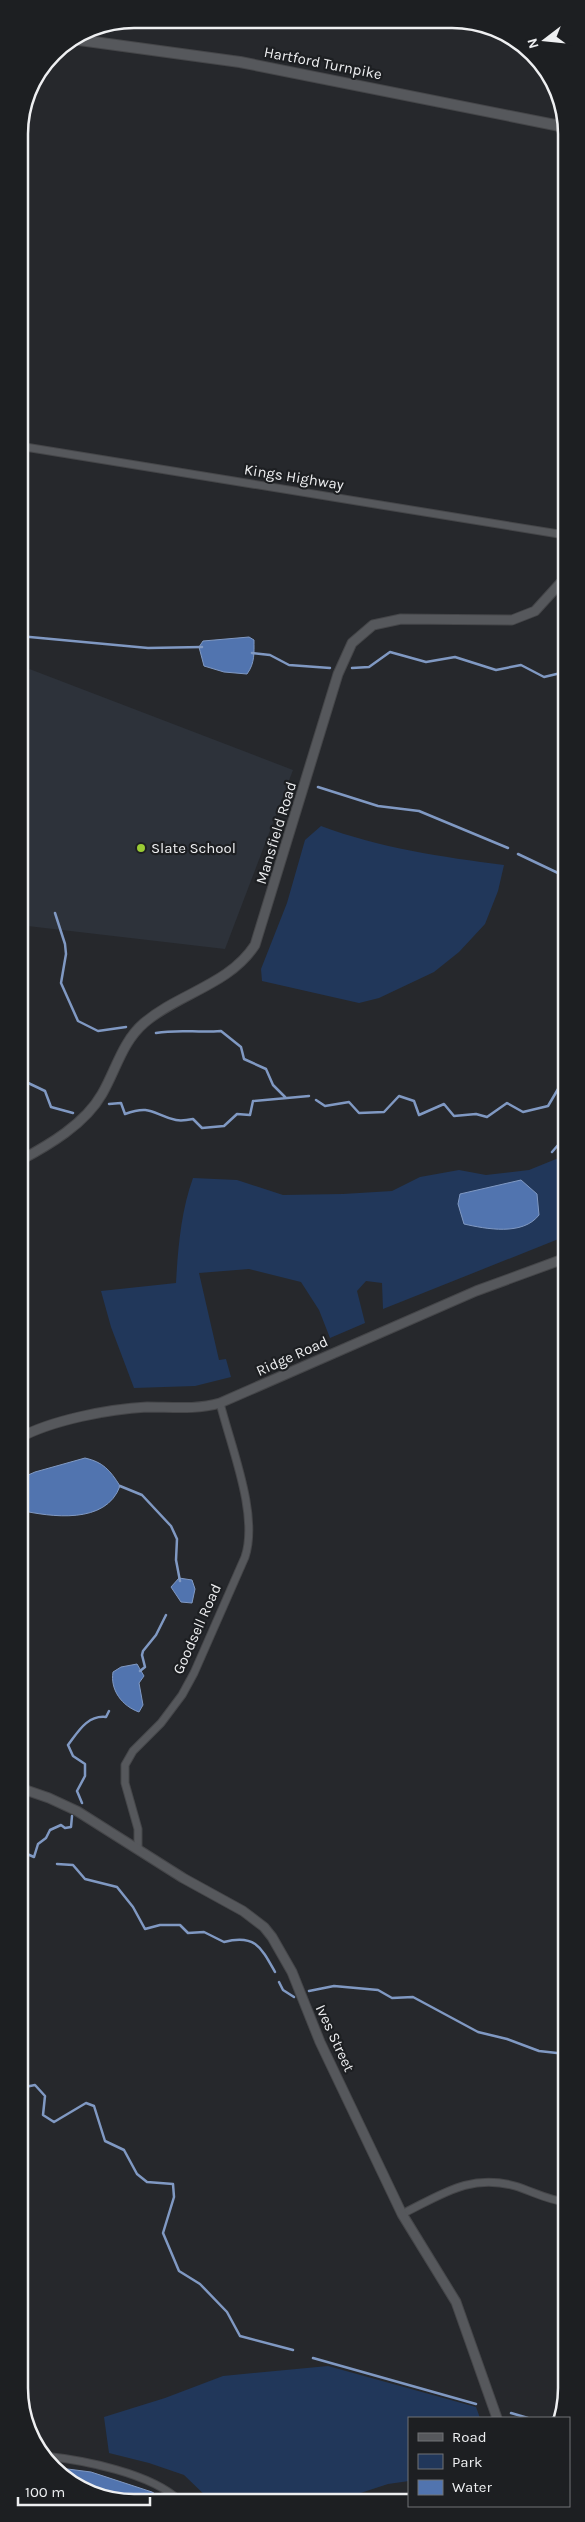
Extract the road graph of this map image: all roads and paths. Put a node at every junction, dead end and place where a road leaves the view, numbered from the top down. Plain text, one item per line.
1 (83, 40) edge
2 (557, 125) edge
3 (28, 447) edge
4 (558, 535) edge
5 (558, 586) edge
6 (28, 1155) edge
7 (558, 1261) edge
8 (220, 1403) junction
9 (28, 1435) edge
10 (28, 1791) edge
11 (138, 1848) junction
12 (557, 2200) edge
13 (402, 2214) junction
14 (496, 2417) edge
15 (53, 2457) edge
16 (171, 2494) edge

1 - 2 main road, Hartford Turnpike
3 - 4 street, Kings Highway
5 - 6 street, Mansfield Road
7 - 8 street, Ridge Road
8 - 9 street, Ridge Road
8 - 11 street, Goodsell Road
10 - 11 street, Ives Street
11 - 13 street, Ives Street
12 - 13 street
13 - 14 street, Ives Street
15 - 16 street

